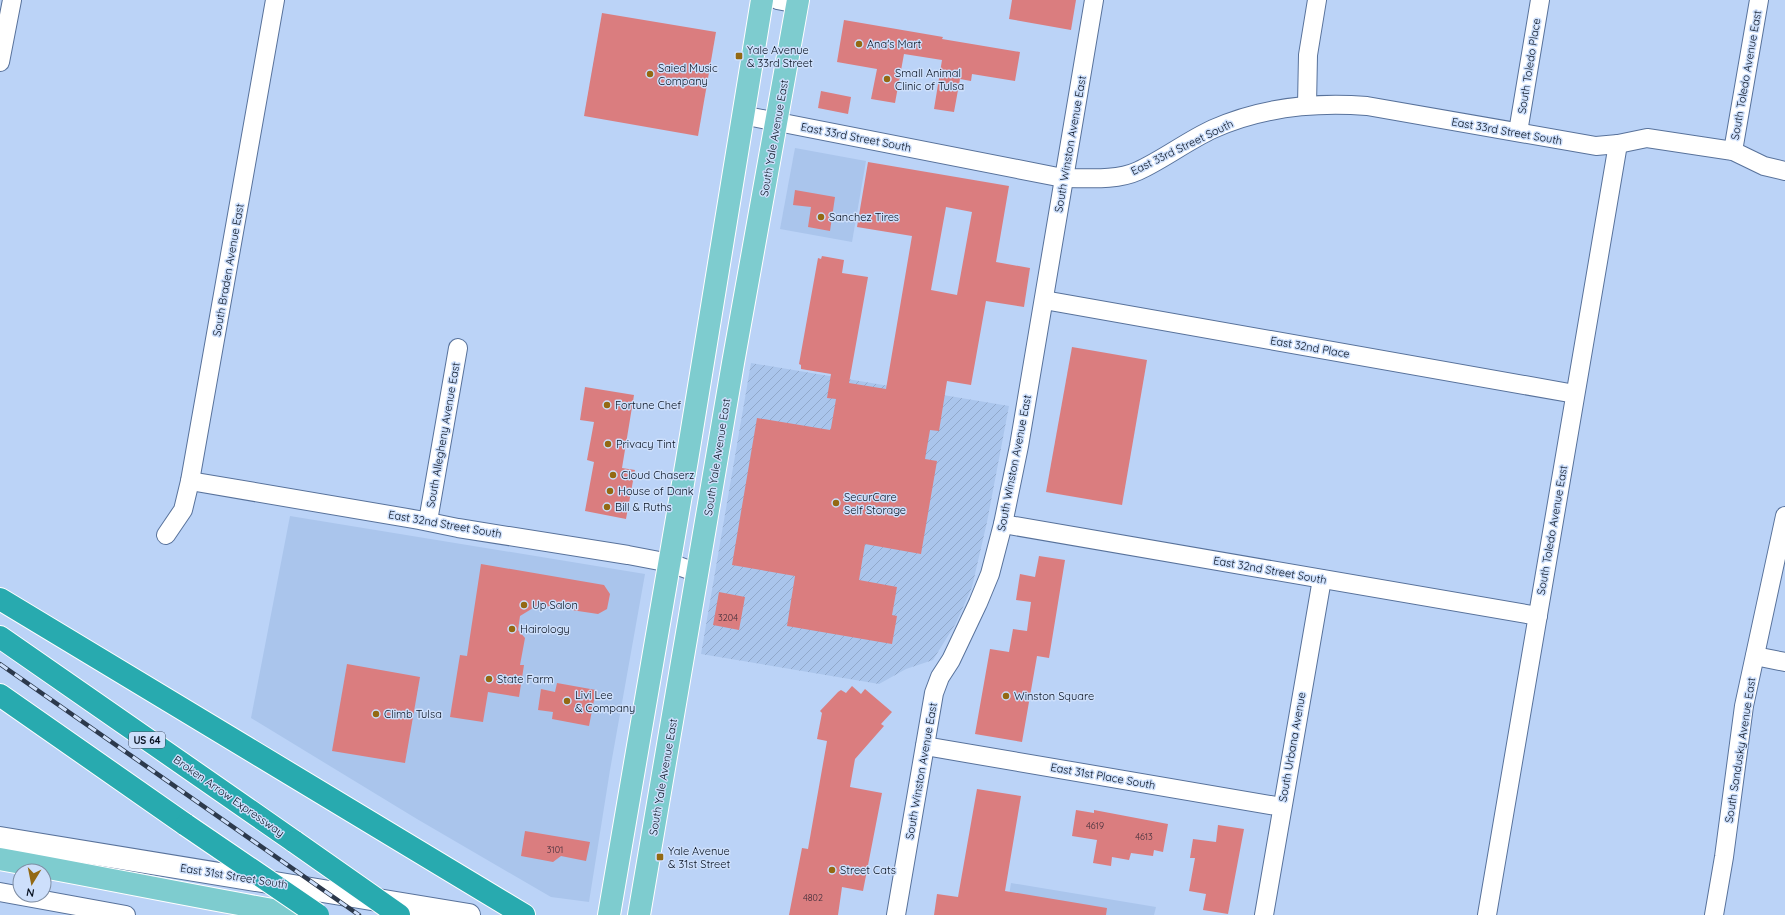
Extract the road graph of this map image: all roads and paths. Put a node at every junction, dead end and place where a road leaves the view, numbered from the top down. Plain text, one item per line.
1 (12, 0) edge
2 (275, 0) edge
3 (762, 0) edge
4 (777, 0) edge
5 (1094, 0) edge
6 (1317, 0) edge
7 (1540, 0) edge
8 (1759, 0) edge
9 (798, 2) edge
10 (0, 62) edge
11 (1307, 105) junction
12 (742, 115) junction
13 (777, 122) junction
14 (1518, 132) junction
15 (1618, 144) junction
16 (1733, 151) junction
17 (1785, 171) edge
18 (1063, 178) junction
19 (1044, 300) junction
20 (458, 348) dead end
21 (1575, 394) junction
22 (190, 481) junction
23 (1785, 516) edge
24 (428, 522) junction
25 (1003, 524) junction
26 (166, 535) dead end
27 (670, 563) junction
28 (698, 573) junction
29 (1322, 579) junction
30 (0, 600) edge
31 (1538, 616) junction
32 (0, 637) edge
33 (1755, 656) junction
34 (1785, 662) edge
35 (0, 695) edge
36 (925, 746) junction
37 (1282, 807) junction
38 (0, 838) edge
39 (0, 859) edge
40 (0, 892) edge
41 (126, 915) edge
42 (301, 915) edge
43 (318, 915) edge
44 (399, 915) edge
45 (469, 915) edge
46 (524, 915) edge
47 (609, 915) edge
48 (639, 915) edge
49 (896, 915) edge
50 (1264, 915) edge
51 (1488, 915) edge
52 (1714, 915) edge

1 - 10 street
2 - 22 street, South Braden Avenue East
3 - 12 main road
4 - 9 street
5 - 18 street, South Winston Avenue East
6 - 11 street
7 - 14 street, South Toledo Place
8 - 16 street, South Toledo Avenue East
9 - 13 main road, South Yale Avenue East
11 - 14 street, East 33rd Street South
11 - 18 street, East 33rd Street South
12 - 13 street, East 33rd Street South
12 - 27 main road
13 - 18 street, East 33rd Street South
13 - 28 main road, South Yale Avenue East
14 - 15 street, East 33rd Street South
15 - 16 street, East 33rd Street South
15 - 21 street, South Toledo Avenue East
16 - 17 street, East 33rd Street South
18 - 19 street, South Winston Avenue East
19 - 21 street, East 32nd Place
19 - 25 street, South Winston Avenue East
20 - 24 street, South Allegheny Avenue East
21 - 31 street, South Toledo Avenue East
22 - 24 street, East 32nd Street South
22 - 26 street, South Braden Avenue East
23 - 33 street, South Sandusky Avenue East
24 - 27 street, East 32nd Street South
25 - 29 street, East 32nd Street South
25 - 36 street, South Winston Avenue East
27 - 28 street, East 32nd Street South
27 - 47 main road
28 - 48 main road, South Yale Avenue East
29 - 31 street, East 32nd Street South
29 - 37 street, South Urbana Avenue
30 - 46 highway
31 - 51 street, South Toledo Avenue East
32 - 44 highway, Broken Arrow Expressway / US 64, bridge
33 - 34 street
33 - 52 street, South Sandusky Avenue East
35 - 43 highway, bridge
36 - 37 street, East 31st Place South
36 - 49 street, South Winston Avenue East
37 - 50 street, South Urbana Avenue
38 - 45 main road, East 31st Street South
39 - 42 main road
40 - 41 street

